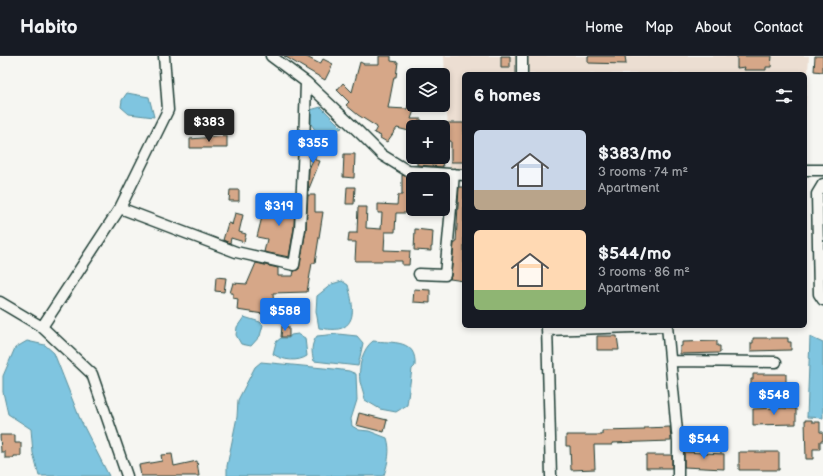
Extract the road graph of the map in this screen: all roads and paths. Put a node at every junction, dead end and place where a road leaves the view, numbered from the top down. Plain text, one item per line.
1 (164, 56) edge
2 (271, 56) edge
3 (522, 56) edge
4 (522, 72) edge
5 (306, 82) junction
6 (807, 170) edge
7 (823, 170) edge
8 (459, 174) edge
9 (823, 184) edge
10 (120, 208) junction
11 (419, 274) dead end
12 (823, 300) edge
13 (0, 302) edge
14 (42, 327) junction
15 (547, 328) edge
16 (667, 328) edge
17 (671, 361) junction
18 (776, 362) dead end
19 (127, 476) edge
20 (551, 476) edge
21 (678, 476) edge

1 - 10 street
2 - 5 street
3 - 4 street
5 - 8 street
5 - 10 street
6 - 7 street
8 - 11 street
9 - 12 street
10 - 14 street
13 - 14 street
14 - 19 street
15 - 20 street
16 - 17 street
17 - 18 street
17 - 21 street

